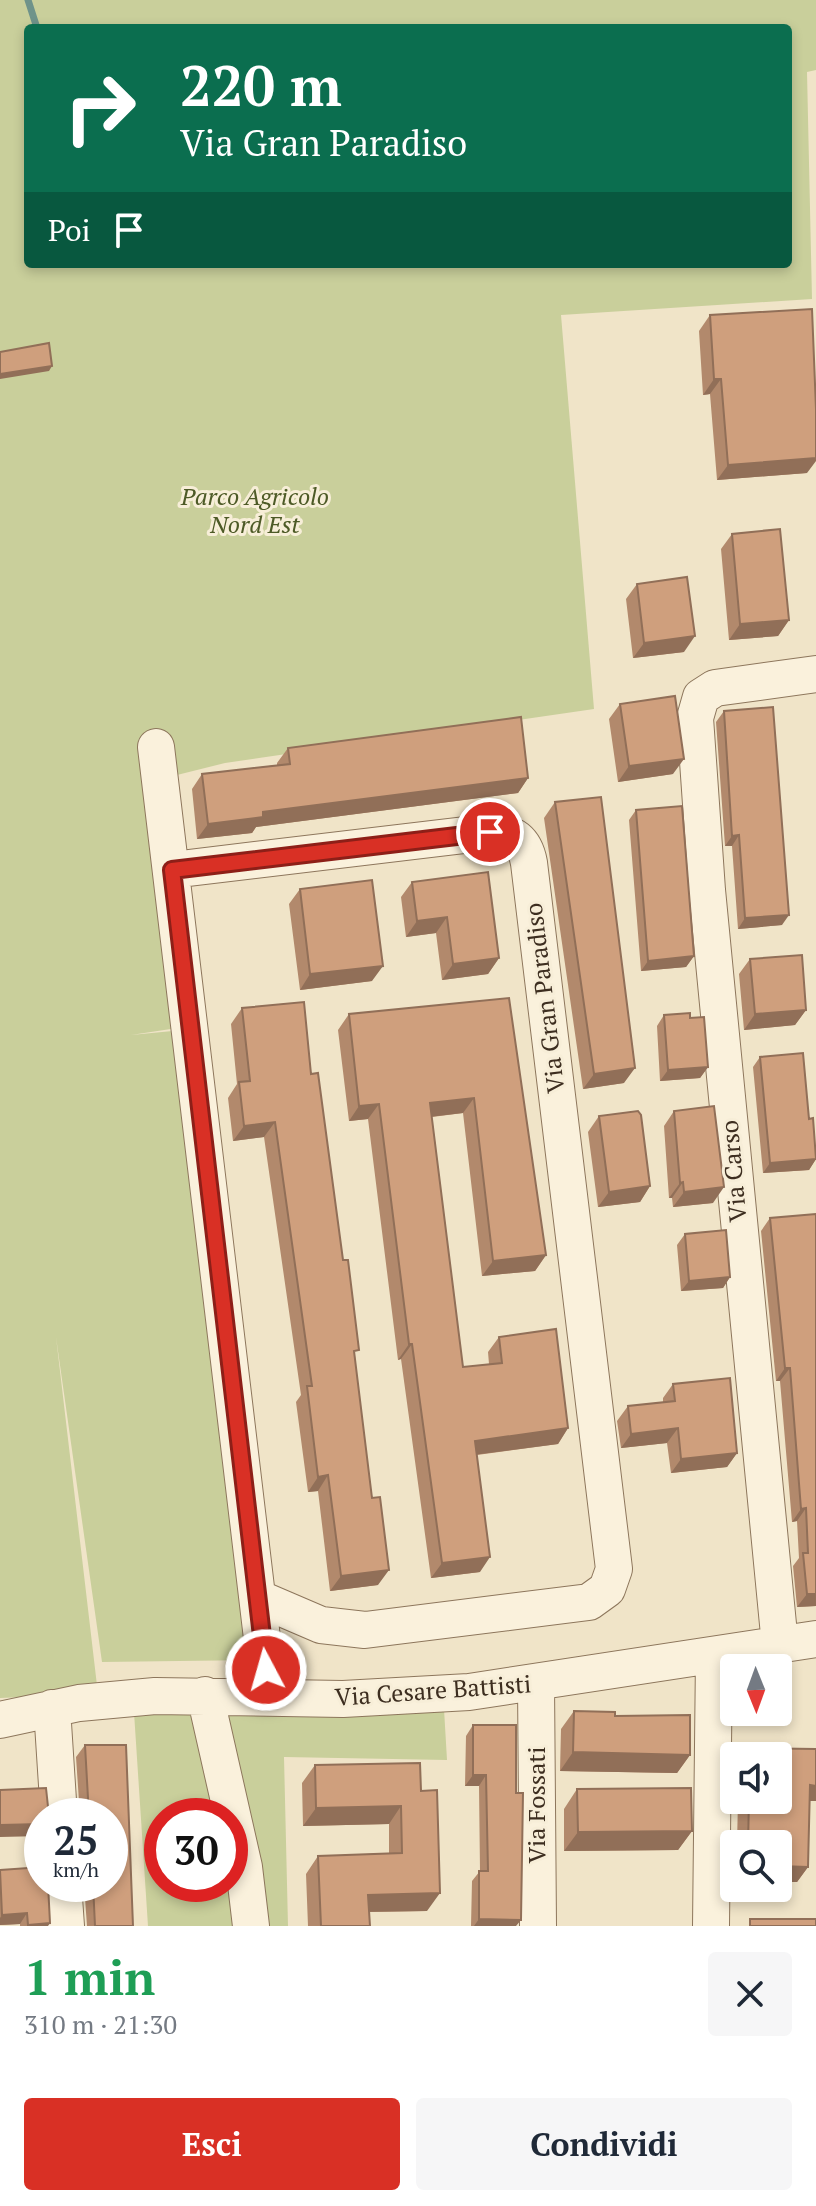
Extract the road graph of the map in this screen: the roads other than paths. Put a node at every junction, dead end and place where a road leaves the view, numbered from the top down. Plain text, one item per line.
1 (816, 674) edge
2 (156, 747) dead end
3 (172, 870) junction
4 (258, 1598) junction
5 (816, 1639) edge
6 (780, 1645) junction
7 (704, 1658) junction
8 (536, 1684) junction
9 (205, 1695) junction
10 (269, 1697) junction
11 (52, 1708) junction
12 (0, 1720) edge
13 (58, 1798) edge
14 (64, 1902) edge
15 (66, 1926) edge
16 (251, 1926) edge
17 (538, 1926) edge
18 (689, 1926) edge
19 (711, 1926) edge

1 - 6 street, Via Carso
2 - 3 street
3 - 4 street
3 - 4 street, Via Gran Paradiso
4 - 10 street
5 - 6 street, Via Cesare Battisti
6 - 7 street, Via Cesare Battisti
7 - 8 street, Via Cesare Battisti
7 - 18 street
7 - 19 street
8 - 10 street, Via Cesare Battisti
8 - 17 street, Via Fossati
9 - 10 street, Via Cesare Battisti
9 - 11 street, Via Cesare Battisti
9 - 16 street
11 - 12 street, Via Cesare Battisti
11 - 13 street
14 - 15 street

